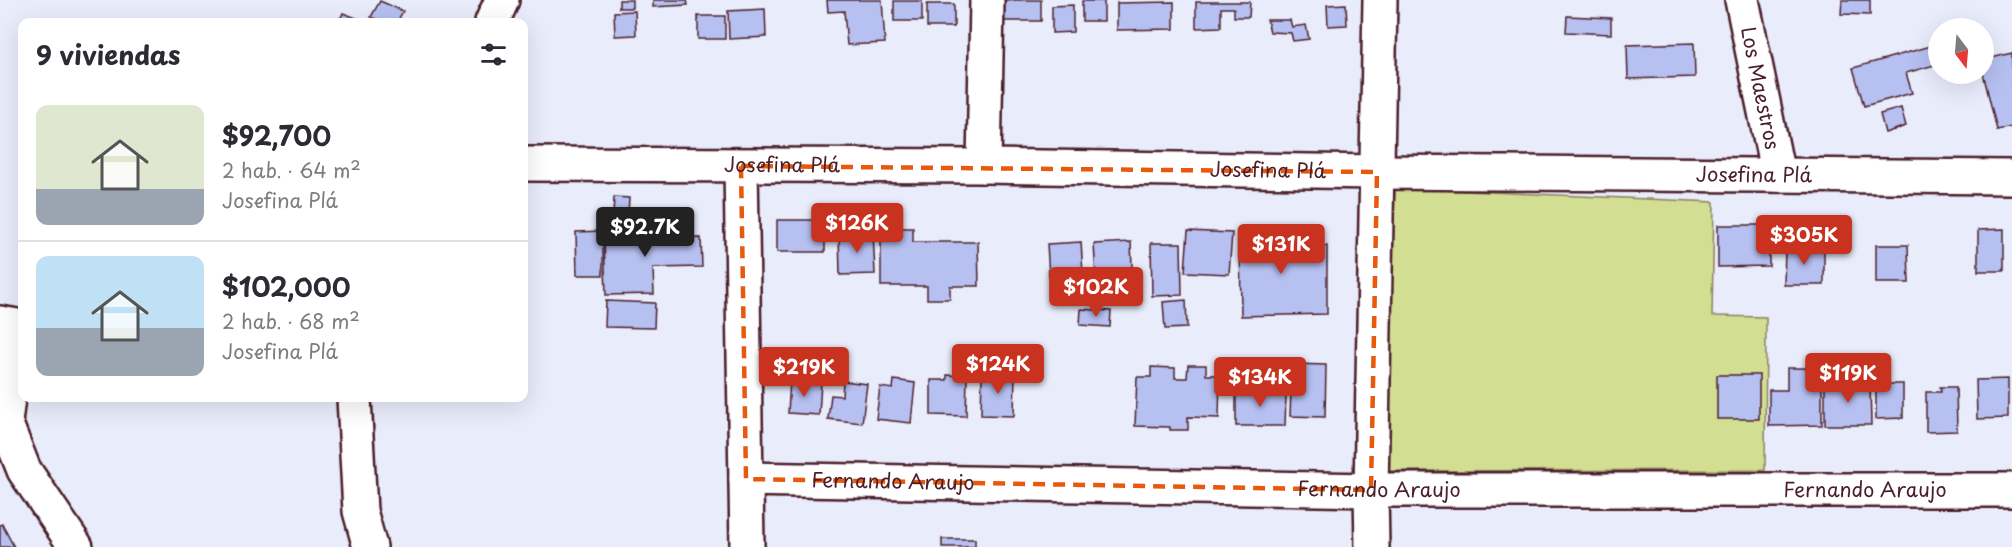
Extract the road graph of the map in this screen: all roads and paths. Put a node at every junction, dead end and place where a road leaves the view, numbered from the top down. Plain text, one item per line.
1 (502, 0) edge
2 (987, 0) edge
3 (1380, 0) edge
4 (1742, 0) edge
5 (494, 18) edge
6 (528, 164) edge
7 (741, 166) junction
8 (984, 166) junction
9 (1377, 172) junction
10 (1778, 175) junction
11 (2012, 177) edge
12 (0, 323) edge
13 (354, 402) edge
14 (746, 479) junction
15 (1371, 490) junction
16 (2012, 490) edge
17 (76, 547) edge
18 (370, 547) edge
19 (747, 547) edge
20 (1372, 547) edge

1 - 5 street
2 - 8 street
3 - 9 street
4 - 10 street, Los Maestros
6 - 7 street, Josefina Plá
7 - 8 street, Josefina Plá
7 - 14 street
8 - 9 street, Josefina Plá
9 - 10 street, Josefina Plá
9 - 15 street
10 - 11 street, Josefina Plá
12 - 17 street
13 - 18 street
14 - 15 street, Fernando Araujo
14 - 19 street
15 - 16 street, Fernando Araujo
15 - 20 street

